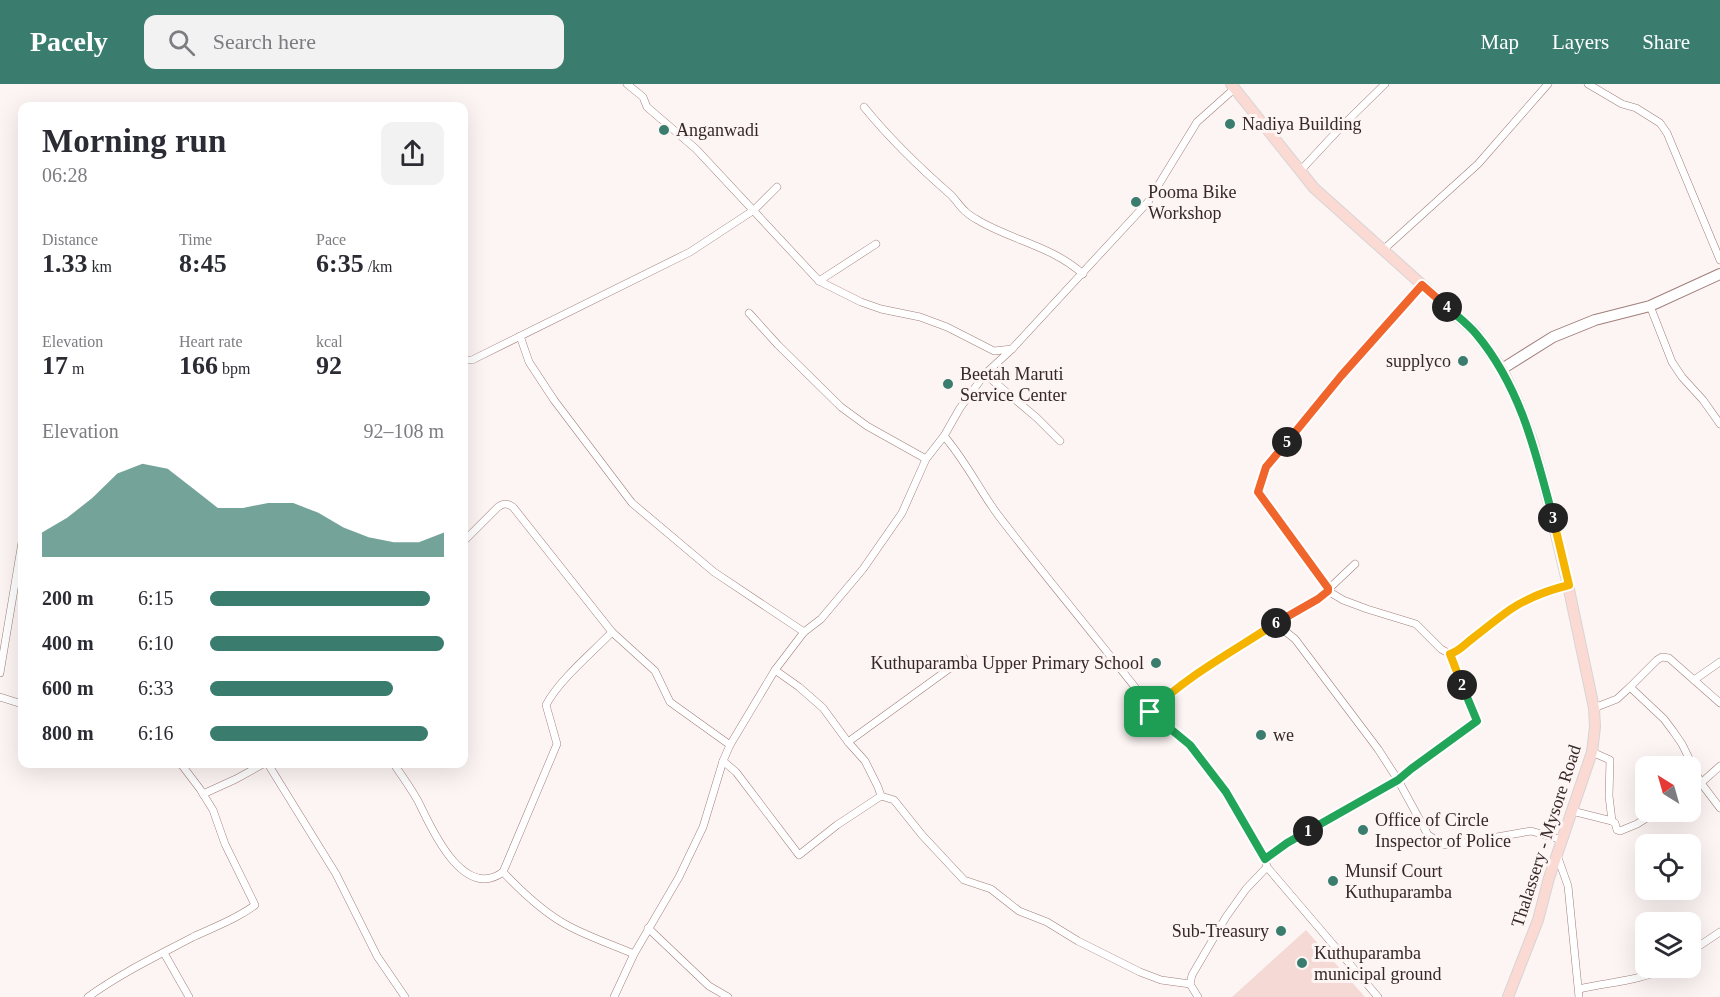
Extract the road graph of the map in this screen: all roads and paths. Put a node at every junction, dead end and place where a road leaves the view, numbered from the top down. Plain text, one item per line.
1 (627, 84) edge
2 (1385, 84) edge
3 (1548, 84) edge
4 (1588, 84) edge
5 (1232, 86) edge
6 (864, 107) dead end
7 (1300, 171) junction
8 (777, 187) dead end
9 (753, 210) junction
10 (876, 244) dead end
11 (1383, 250) junction
12 (1720, 260) edge
13 (1083, 274) junction
14 (1720, 274) edge
15 (819, 282) junction
16 (1422, 285) junction
17 (1650, 306) junction
18 (749, 313) dead end
19 (520, 336) junction
20 (1012, 349) junction
21 (468, 360) edge
22 (1502, 369) junction
23 (985, 374) junction
24 (1720, 424) edge
25 (944, 436) junction
26 (1060, 441) dead end
27 (926, 459) junction
28 (468, 537) edge
29 (1355, 564) dead end
30 (18, 566) edge
31 (1569, 585) junction
32 (1328, 589) junction
33 (1276, 624) junction
34 (612, 632) junction
35 (804, 632) junction
36 (1450, 654) junction
37 (964, 658) dead end
38 (1720, 662) edge
39 (775, 670) junction
40 (0, 673) edge
41 (1694, 680) junction
42 (1630, 687) junction
43 (0, 696) edge
44 (18, 703) edge
45 (1720, 703) edge
46 (1594, 708) junction
47 (1150, 712) junction
48 (848, 742) junction
49 (730, 745) junction
50 (1592, 752) junction
51 (1688, 756) edge
52 (723, 761) junction
53 (1720, 766) edge
54 (183, 768) edge
55 (256, 768) edge
56 (270, 768) edge
57 (396, 768) edge
58 (1398, 780) junction
59 (1701, 783) joint
60 (203, 794) junction
61 (880, 796) junction
62 (1720, 808) edge
63 (1572, 811) junction
64 (1612, 821) junction
65 (1640, 822) edge
66 (1562, 840) junction
67 (1557, 855) junction
68 (1266, 863) junction
69 (504, 872) junction
70 (648, 928) junction
71 (1720, 932) edge
72 (1701, 945) edge
73 (164, 953) junction
74 (634, 954) junction
75 (1639, 978) edge
76 (1190, 984) junction
77 (1579, 993) edge
78 (88, 997) edge
79 (189, 997) edge
80 (405, 997) edge
81 (614, 997) edge
82 (728, 997) edge
83 (1198, 997) edge
84 (1378, 997) edge
85 (1509, 997) edge

1 - 9 street
2 - 7 street
3 - 11 street
4 - 12 street
5 - 7 main road, Thalassery - Mysore Road
5 - 13 street
6 - 13 street
7 - 11 main road, Thalassery - Mysore Road
8 - 9 street
9 - 15 street
9 - 19 street
10 - 15 street
11 - 16 main road, Thalassery - Mysore Road
13 - 20 street
14 - 17 main road
15 - 20 street
16 - 22 main road, Thalassery - Mysore Road
16 - 32 street
17 - 22 main road
17 - 24 street
18 - 27 street
19 - 21 street
19 - 35 street
20 - 23 street
22 - 31 main road, Thalassery - Mysore Road
23 - 25 street
23 - 26 street
25 - 27 street
25 - 47 street
27 - 35 street
28 - 34 street
29 - 32 street
30 - 40 street
31 - 36 street
31 - 46 main road, Thalassery - Mysore Road
32 - 33 street
32 - 36 street
33 - 47 street
33 - 58 street
34 - 49 street
34 - 69 street
35 - 39 street
36 - 58 street
37 - 48 street
38 - 41 street
39 - 48 street
39 - 49 street
41 - 42 street
41 - 45 street
42 - 46 street
42 - 51 street
43 - 44 street
46 - 50 main road, Thalassery - Mysore Road
47 - 68 street
48 - 61 street
49 - 52 street
50 - 63 main road, Thalassery - Mysore Road
50 - 64 street
52 - 61 street
52 - 70 street
53 - 59 street
54 - 60 street
55 - 60 street
56 - 80 street
57 - 69 street
58 - 66 street
58 - 68 street
59 - 62 street
60 - 73 street
61 - 76 street
63 - 64 street
63 - 66 main road, Thalassery - Mysore Road
64 - 65 street
66 - 67 main road, Thalassery - Mysore Road
67 - 77 street
67 - 85 main road, Thalassery - Mysore Road
68 - 76 street
68 - 84 street
69 - 74 street
70 - 74 street
70 - 82 street
71 - 72 street
73 - 78 street
73 - 79 street
74 - 81 street
75 - 77 street
76 - 83 street

